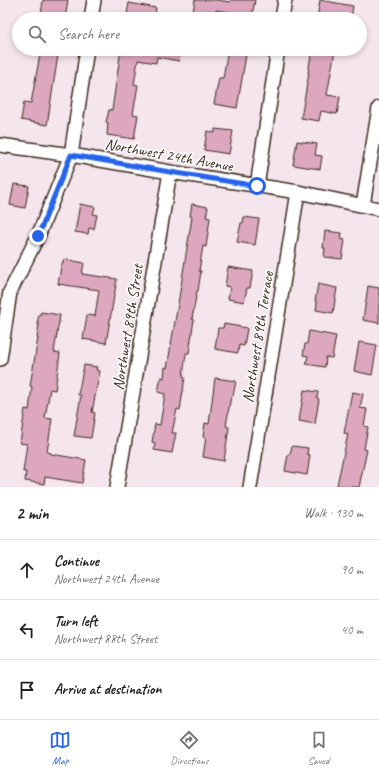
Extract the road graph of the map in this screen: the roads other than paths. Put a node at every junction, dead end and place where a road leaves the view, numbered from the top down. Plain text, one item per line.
1 (94, 0) edge
2 (285, 0) edge
3 (92, 12) edge
4 (283, 12) edge
5 (86, 56) edge
6 (277, 56) edge
7 (379, 108) edge
8 (0, 145) edge
9 (71, 155) junction
10 (170, 172) junction
11 (257, 186) junction
12 (298, 192) junction
13 (363, 205) junction
14 (379, 209) edge
15 (0, 360) edge
16 (117, 487) edge
17 (250, 487) edge

1 - 3 street
2 - 4 street
5 - 9 street
6 - 11 street
7 - 13 street
8 - 9 street, Northwest 24th Avenue
9 - 10 street, Northwest 24th Avenue
9 - 15 street
10 - 11 street, Northwest 24th Avenue
10 - 16 street, Northwest 89th Street
11 - 12 street, Northwest 24th Avenue
12 - 13 street, Northwest 24th Avenue
12 - 17 street, Northwest 89th Terrace
13 - 14 street, Northwest 24th Avenue

